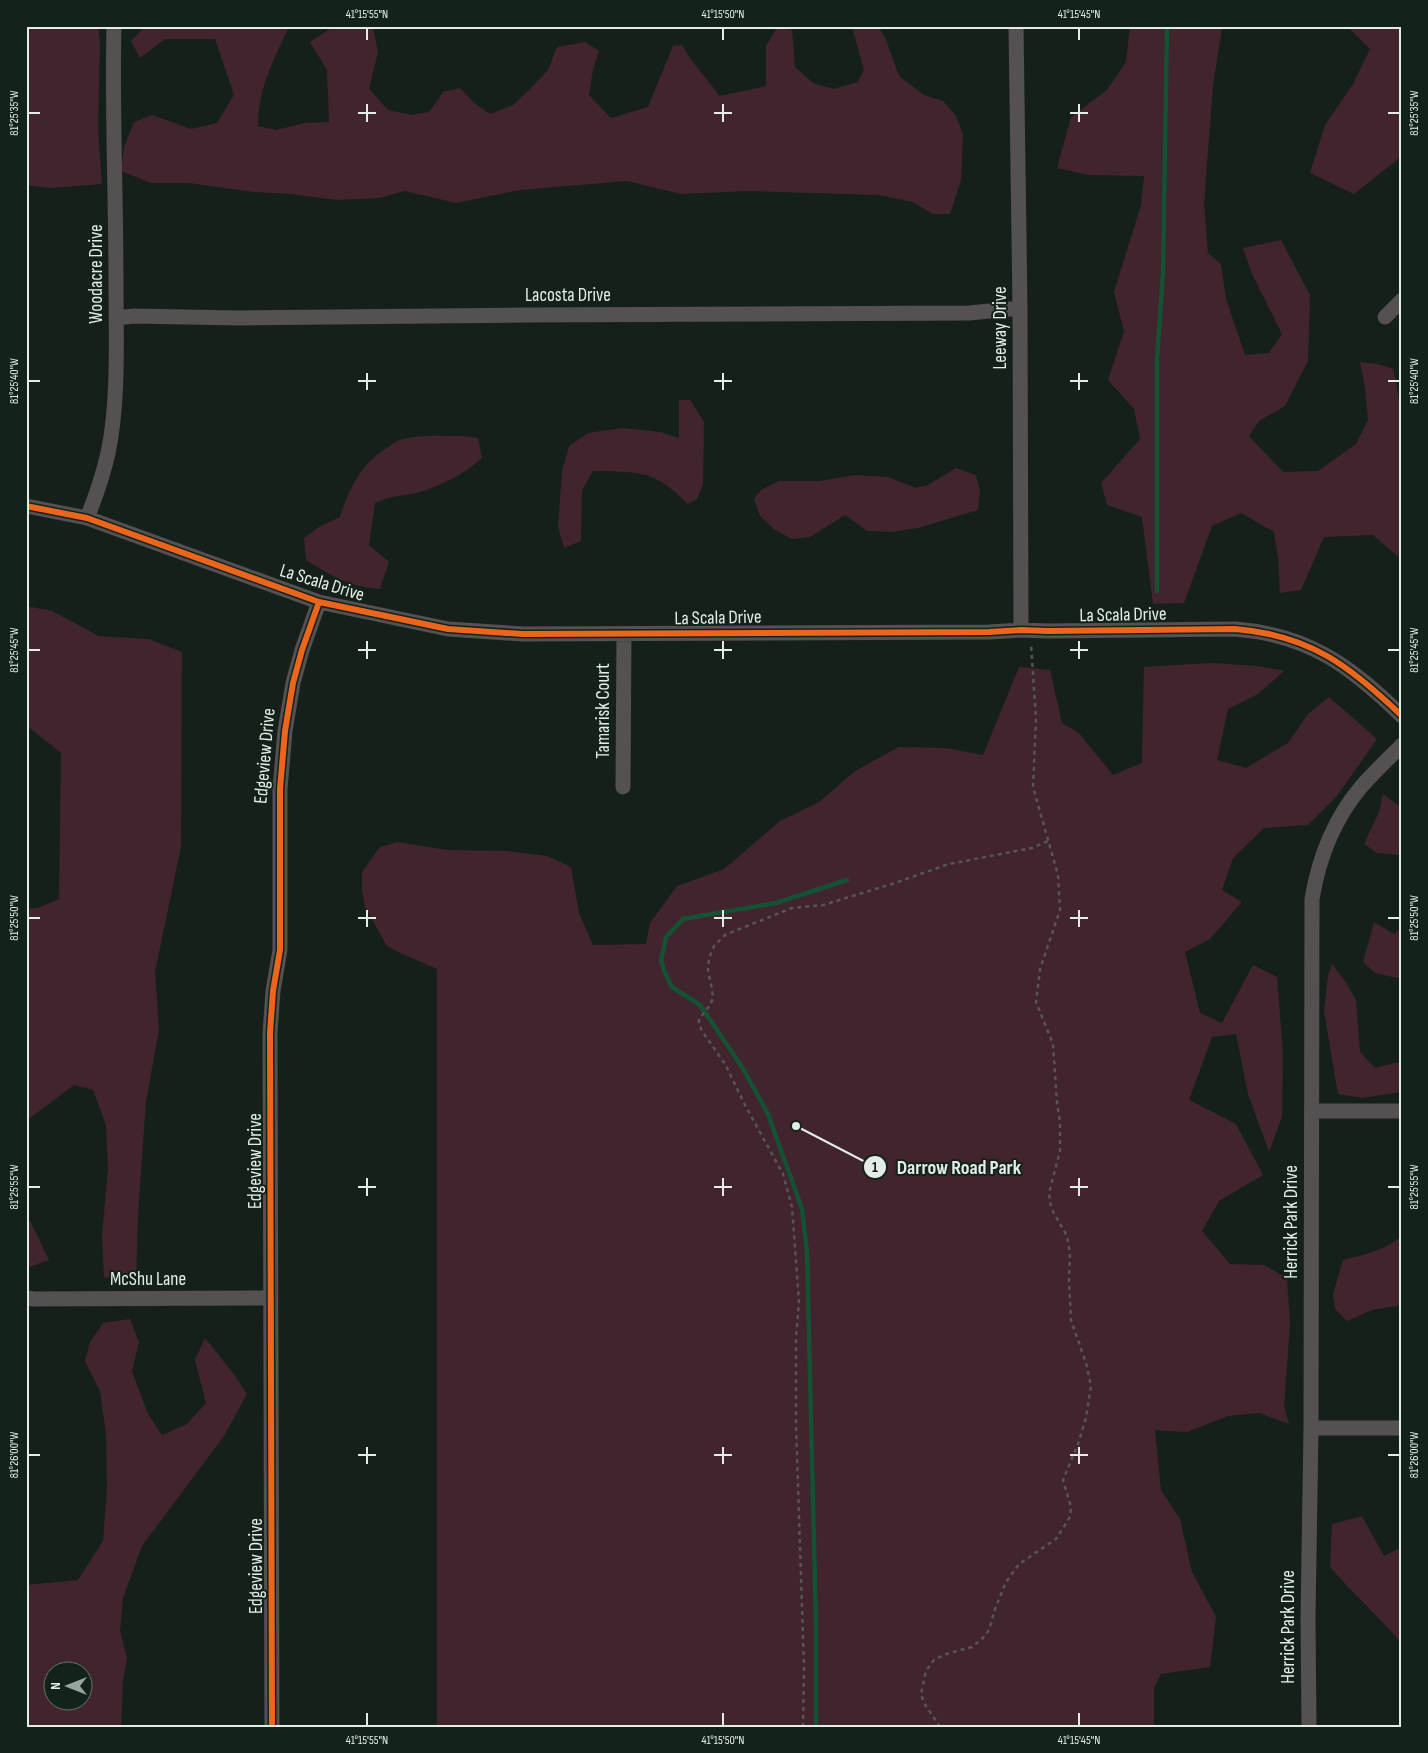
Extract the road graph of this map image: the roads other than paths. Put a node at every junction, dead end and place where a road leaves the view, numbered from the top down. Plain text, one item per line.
1 (114, 26) edge
2 (1016, 26) edge
3 (1402, 300) edge
4 (1020, 308) junction
5 (1385, 317) dead end
6 (116, 318) junction
7 (26, 506) edge
8 (88, 518) junction
9 (319, 602) junction
10 (1026, 630) junction
11 (624, 634) junction
12 (1402, 716) edge
13 (1402, 745) edge
14 (623, 787) dead end
15 (1312, 1111) junction
16 (1402, 1111) edge
17 (26, 1298) edge
18 (271, 1298) junction
19 (1311, 1428) junction
20 (1402, 1428) edge
21 (272, 1727) edge
22 (1309, 1727) edge

1 - 6 street, Woodacre Drive
2 - 4 street, Leeway Drive
3 - 5 street
4 - 6 street, Lacosta Drive
4 - 10 street, Leeway Drive
6 - 8 street, Woodacre Drive
7 - 8 street, La Scala Drive
8 - 9 street, La Scala Drive
9 - 11 street, La Scala Drive
9 - 18 street, Edgeview Drive
10 - 11 street, La Scala Drive
10 - 12 street, La Scala Drive
11 - 14 street, Tamarisk Court
13 - 15 street, Herrick Park Drive
15 - 16 street
15 - 19 street, Herrick Park Drive
17 - 18 street, McShu Lane
18 - 21 street, Edgeview Drive
19 - 20 street
19 - 22 street, Herrick Park Drive

